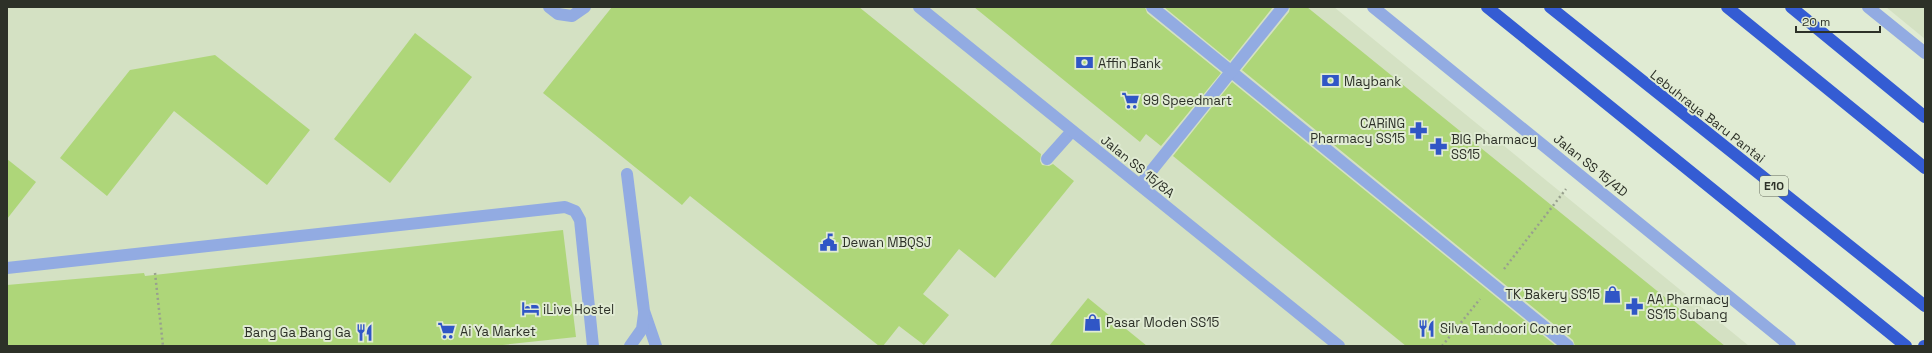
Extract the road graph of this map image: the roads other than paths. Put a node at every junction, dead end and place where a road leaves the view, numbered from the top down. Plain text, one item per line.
1 (549, 7) edge
2 (584, 7) edge
3 (919, 7) edge
4 (1152, 7) edge
5 (1284, 7) edge
6 (1373, 7) edge
7 (1487, 7) edge
8 (1550, 7) edge
9 (1727, 7) edge
10 (1791, 7) edge
11 (1868, 7) edge
12 (1925, 53) edge
13 (1231, 72) junction
14 (1925, 117) edge
15 (1072, 131) junction
16 (1047, 159) dead end
17 (1925, 168) edge
18 (627, 174) dead end
19 (1140, 185) junction
20 (7, 268) edge
21 (1925, 306) edge
22 (644, 311) junction
23 (593, 346) edge
24 (630, 346) edge
25 (656, 346) edge
26 (1339, 346) edge
27 (1568, 346) edge
28 (1790, 346) edge
29 (1906, 346) edge

1 - 2 street
3 - 15 street, Jalan SS 15/8A
4 - 13 street
5 - 13 street
6 - 28 street, Jalan SS 15/4D
7 - 29 highway
8 - 21 highway, Lebuhraya Baru Pantai / E10
9 - 17 highway
10 - 14 highway
11 - 12 street
13 - 19 street
13 - 27 street
15 - 16 street
15 - 19 street, Jalan SS 15/8A
18 - 22 street
19 - 26 street, Jalan SS 15/8A
20 - 23 street
22 - 24 street
22 - 25 street

